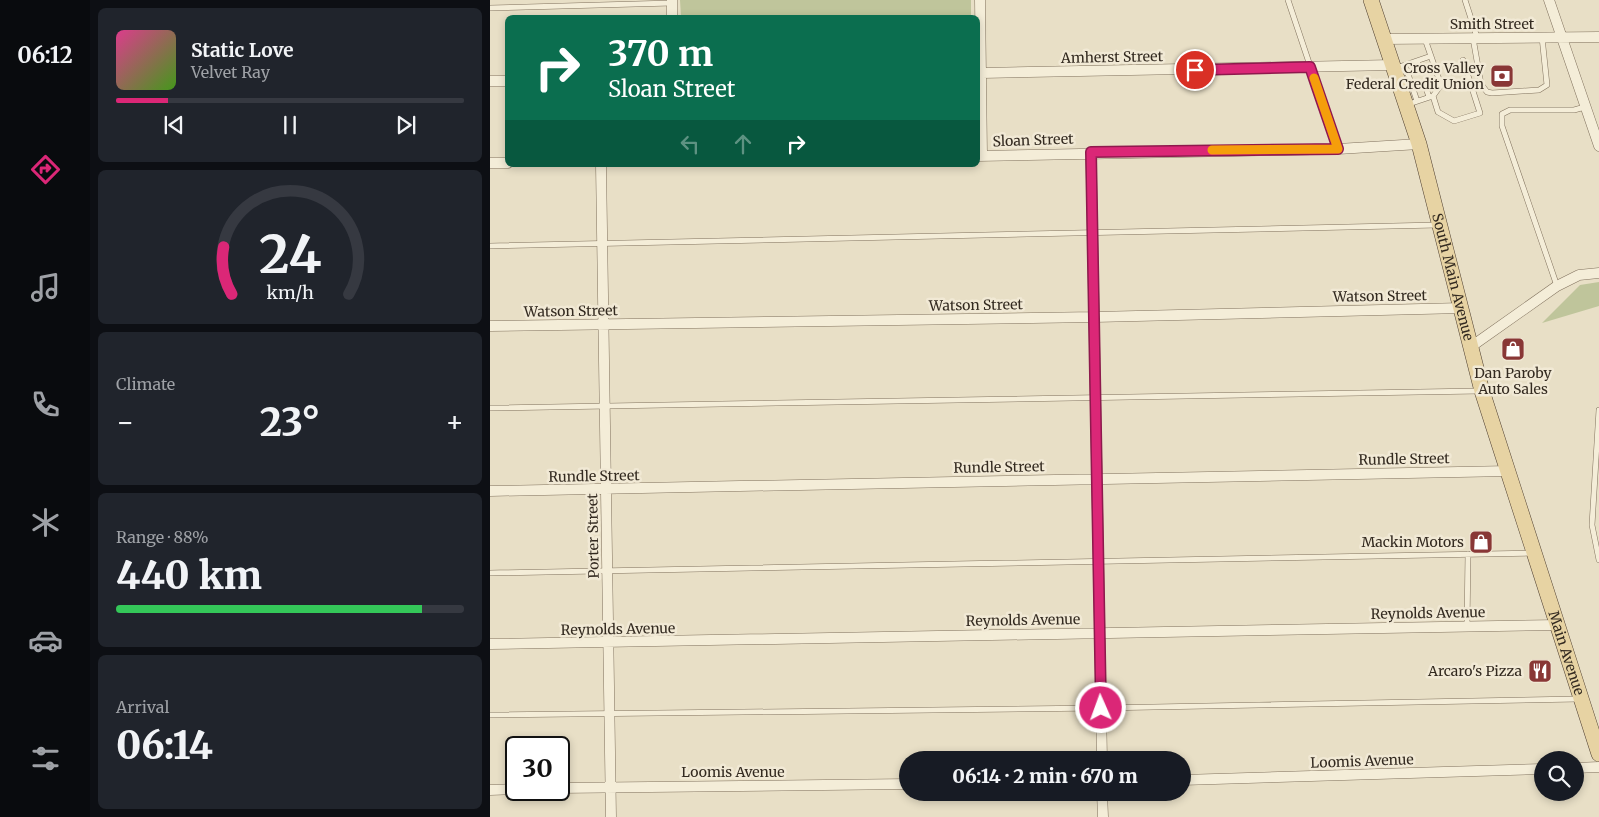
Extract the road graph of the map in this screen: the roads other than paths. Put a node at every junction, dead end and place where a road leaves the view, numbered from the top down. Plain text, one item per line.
1 (980, 0) edge
2 (1288, 0) edge
3 (1371, 0) edge
4 (1465, 0) edge
5 (1549, 0) edge
6 (672, 2) edge
7 (490, 8) edge
8 (672, 15) edge
9 (1475, 37) junction
10 (1599, 37) edge
11 (1425, 38) junction
12 (1542, 38) junction
13 (1562, 38) junction
14 (1384, 39) junction
15 (1431, 56) junction
16 (1463, 60) dead end
17 (1418, 61) junction
18 (1397, 66) junction
19 (1310, 67) junction
20 (1420, 70) dead end
21 (982, 73) junction
22 (505, 81) edge
23 (490, 82) edge
24 (1425, 85) dead end
25 (1431, 97) junction
26 (1412, 103) junction
27 (1586, 107) junction
28 (1419, 144) junction
29 (1599, 146) edge
30 (1338, 149) junction
31 (1091, 152) junction
32 (980, 156) edge
33 (490, 163) edge
34 (505, 163) edge
35 (601, 167) edge
36 (1440, 225) junction
37 (1092, 234) junction
38 (602, 245) junction
39 (490, 246) edge
40 (1599, 273) edge
41 (1557, 286) junction
42 (1462, 308) junction
43 (1094, 317) junction
44 (602, 325) junction
45 (490, 326) edge
46 (1472, 346) junction
47 (1482, 391) junction
48 (1095, 398) junction
49 (606, 406) junction
50 (490, 408) edge
51 (1599, 410) edge
52 (1509, 471) junction
53 (1096, 479) junction
54 (606, 490) junction
55 (490, 491) edge
56 (1534, 553) junction
57 (1468, 554) junction
58 (1599, 560) edge
59 (1099, 562) junction
60 (607, 570) junction
61 (490, 573) edge
62 (1556, 625) junction
63 (1467, 627) junction
64 (1098, 632) junction
65 (608, 643) junction
66 (490, 644) edge
67 (1581, 699) junction
68 (1101, 708) junction
69 (490, 715) edge
70 (611, 715) junction
71 (1102, 751) edge
72 (1599, 754) edge
73 (1584, 768) edge
74 (1599, 768) edge
75 (1534, 769) edge
76 (1191, 780) edge
77 (899, 784) edge
78 (611, 786) junction
79 (570, 788) edge
80 (505, 789) edge
81 (490, 790) edge
82 (1102, 801) edge
83 (611, 817) edge
84 (1102, 817) edge

1 - 21 street
2 - 19 lane
3 - 14 main road, South Main Avenue
4 - 9 lane
5 - 13 street
6 - 7 lane
6 - 8 street
9 - 11 street, Smith Street
9 - 12 street, Smith Street
9 - 12 lane
10 - 13 street, Smith Street
11 - 14 street, Smith Street
11 - 15 lane
12 - 13 street, Smith Street
13 - 27 street
14 - 18 main road, South Main Avenue
15 - 17 lane
15 - 25 lane
16 - 25 lane
17 - 18 lane
17 - 20 lane
18 - 19 street, Amherst Street
18 - 26 main road, South Main Avenue
19 - 21 street, Amherst Street
19 - 30 lane
21 - 32 street
22 - 23 street
24 - 25 lane
25 - 26 lane
26 - 28 main road, South Main Avenue
27 - 29 street
27 - 41 lane
28 - 30 street, Sloan Street
28 - 36 main road, South Main Avenue
30 - 31 street, Sloan Street
31 - 32 street, Sloan Street
31 - 37 street
33 - 34 street
35 - 38 street, Porter Street
36 - 37 lane
36 - 42 main road, South Main Avenue
37 - 38 lane
37 - 43 street
38 - 39 lane
38 - 44 street, Porter Street
40 - 41 street
41 - 46 street
42 - 43 street, Watson Street
42 - 46 main road, South Main Avenue
43 - 44 street, Watson Street
43 - 48 street
44 - 45 street, Watson Street
44 - 49 street, Porter Street
46 - 47 main road, South Main Avenue
47 - 48 lane
47 - 52 main road, South Main Avenue
48 - 49 lane
48 - 53 street
49 - 50 lane
49 - 54 street, Porter Street
51 - 58 lane
52 - 53 street, Rundle Street
52 - 56 main road, South Main Avenue
53 - 54 street, Rundle Street
53 - 59 street
54 - 55 street, Rundle Street
54 - 60 street, Porter Street
56 - 57 lane
56 - 62 main road, Main Avenue
57 - 59 lane
57 - 63 lane
59 - 60 lane
59 - 64 street
60 - 61 lane
60 - 65 street, Porter Street
62 - 63 street, Reynolds Avenue
62 - 67 main road, Main Avenue
63 - 64 street, Reynolds Avenue
64 - 65 street, Reynolds Avenue
64 - 68 street
65 - 66 street, Reynolds Avenue
65 - 70 street, Porter Street
67 - 68 lane
67 - 72 main road, Main Avenue
68 - 70 lane
68 - 71 street
69 - 70 lane
70 - 78 street, Porter Street
73 - 74 street
75 - 76 street, Loomis Avenue
77 - 78 street, Loomis Avenue
78 - 79 street, Loomis Avenue
78 - 83 street, Porter Street
80 - 81 street
82 - 84 street

